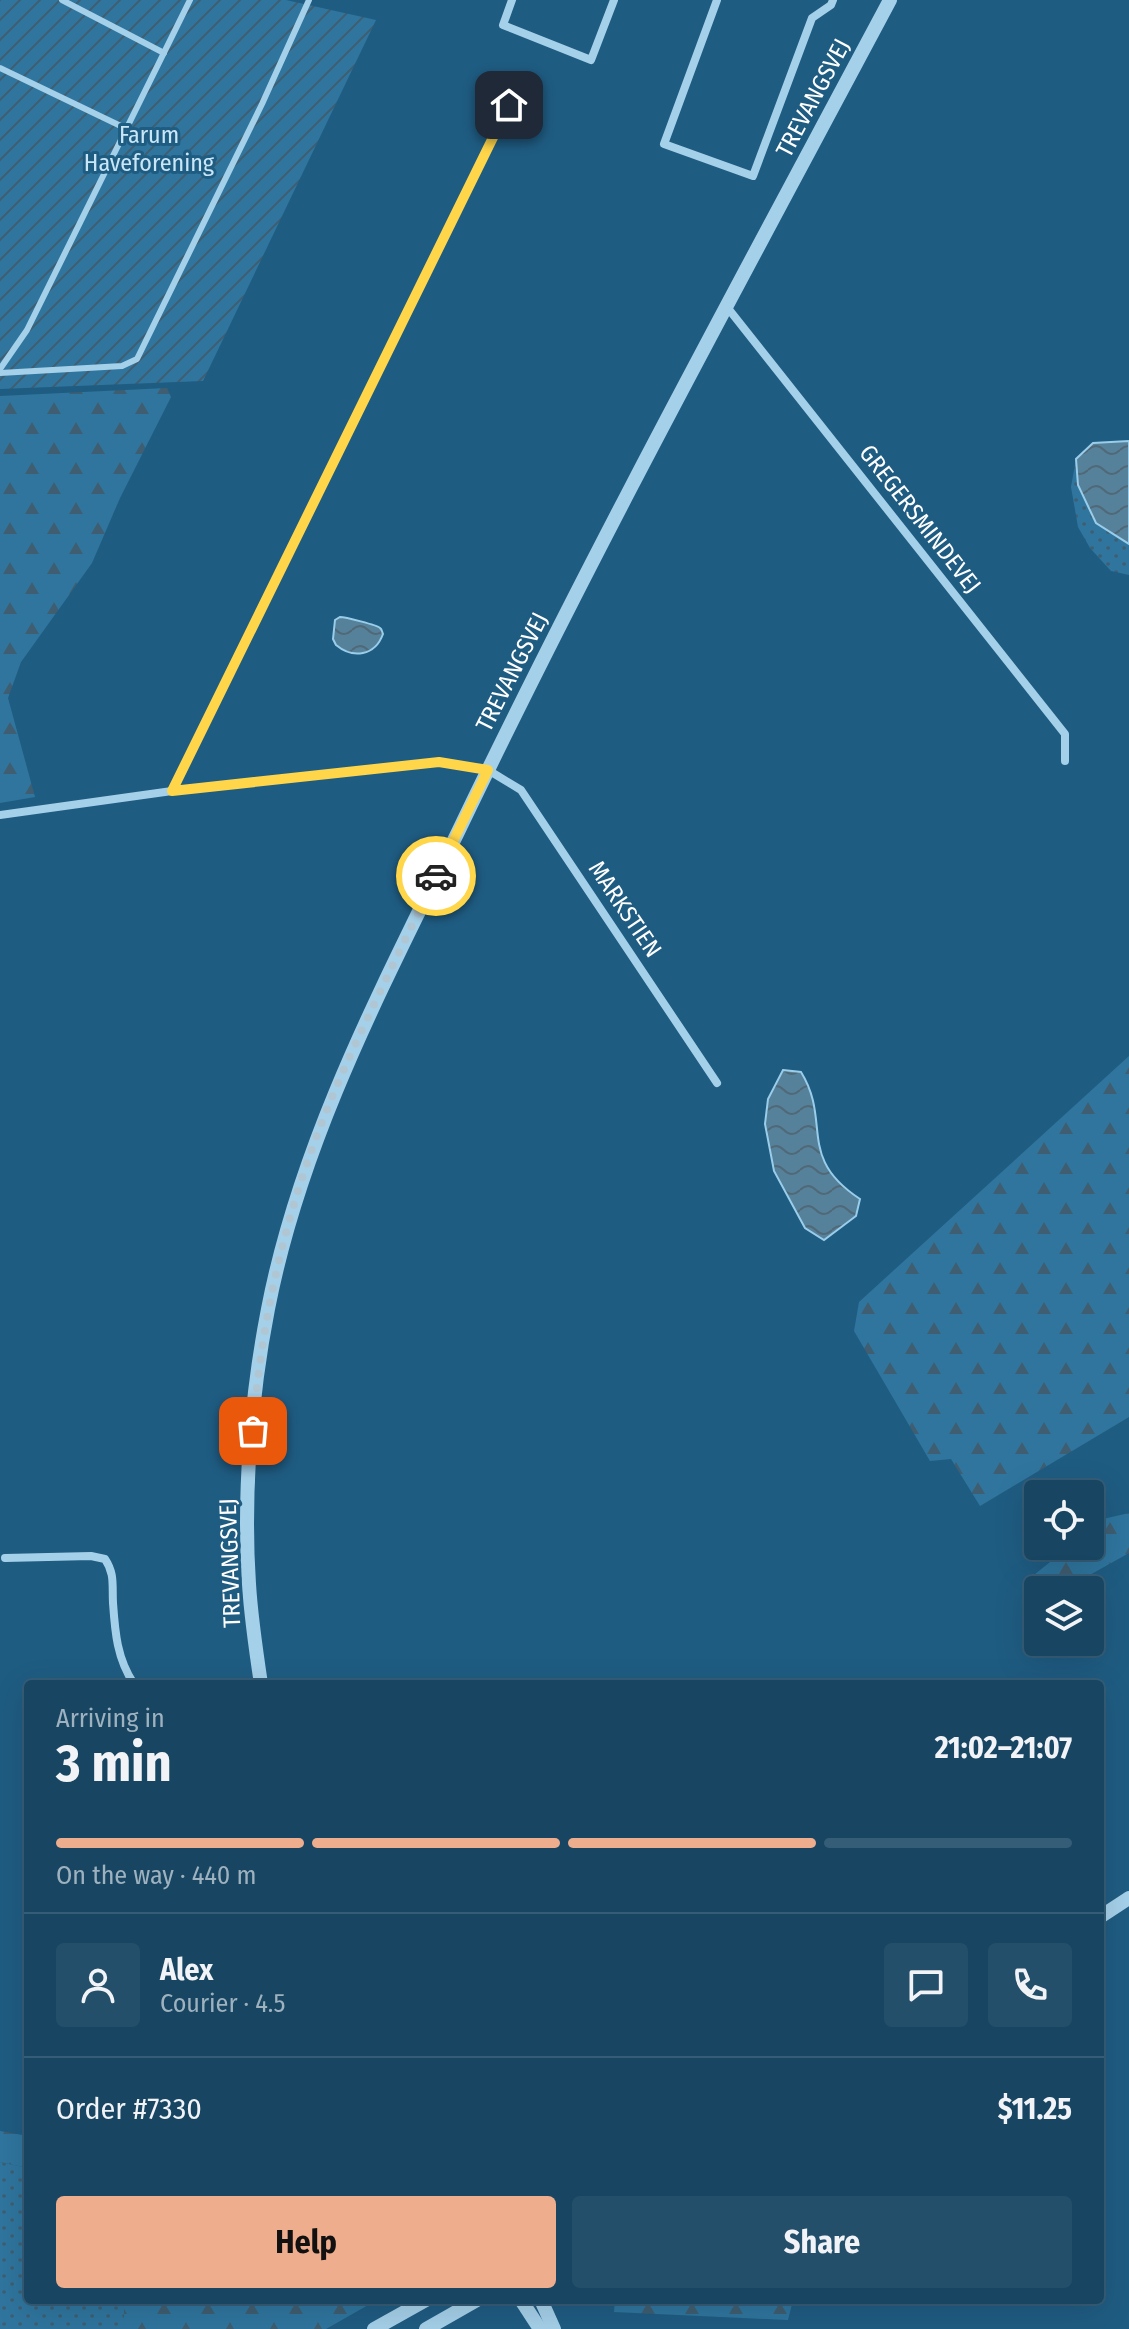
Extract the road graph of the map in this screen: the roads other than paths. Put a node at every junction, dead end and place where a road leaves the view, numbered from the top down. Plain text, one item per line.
1 (62, 0) edge
2 (190, 0) edge
3 (309, 0) edge
4 (512, 0) edge
5 (614, 0) edge
6 (717, 0) edge
7 (833, 0) edge
8 (890, 0) edge
9 (164, 53) junction
10 (0, 68) edge
11 (509, 105) dead end
12 (127, 129) junction
13 (727, 307) junction
14 (0, 371) edge
15 (1065, 761) dead end
16 (488, 770) junction
17 (172, 791) junction
18 (0, 815) edge
19 (717, 1083) dead end
20 (5, 1558) dead end
21 (131, 1680) edge
22 (261, 1680) edge
23 (1129, 1898) edge
24 (1104, 1914) edge
25 (419, 2304) edge
26 (470, 2304) edge
27 (524, 2304) edge
28 (543, 2304) edge
29 (374, 2329) edge
30 (426, 2329) edge
31 (540, 2329) edge
32 (554, 2329) edge

1 - 9 lane
2 - 9 lane
3 - 14 lane
4 - 5 street
6 - 7 street
8 - 13 street, TREVANGSVEJ
9 - 12 lane
10 - 12 lane
11 - 17 street
12 - 14 lane
13 - 15 street, GREGERSMINDEVEJ
13 - 16 street, TREVANGSVEJ
16 - 17 street
16 - 19 street, MARKSTIEN
16 - 22 street, TREVANGSVEJ
17 - 18 street
20 - 21 street
23 - 24 street
25 - 29 street
26 - 30 street
27 - 31 street
28 - 32 street

